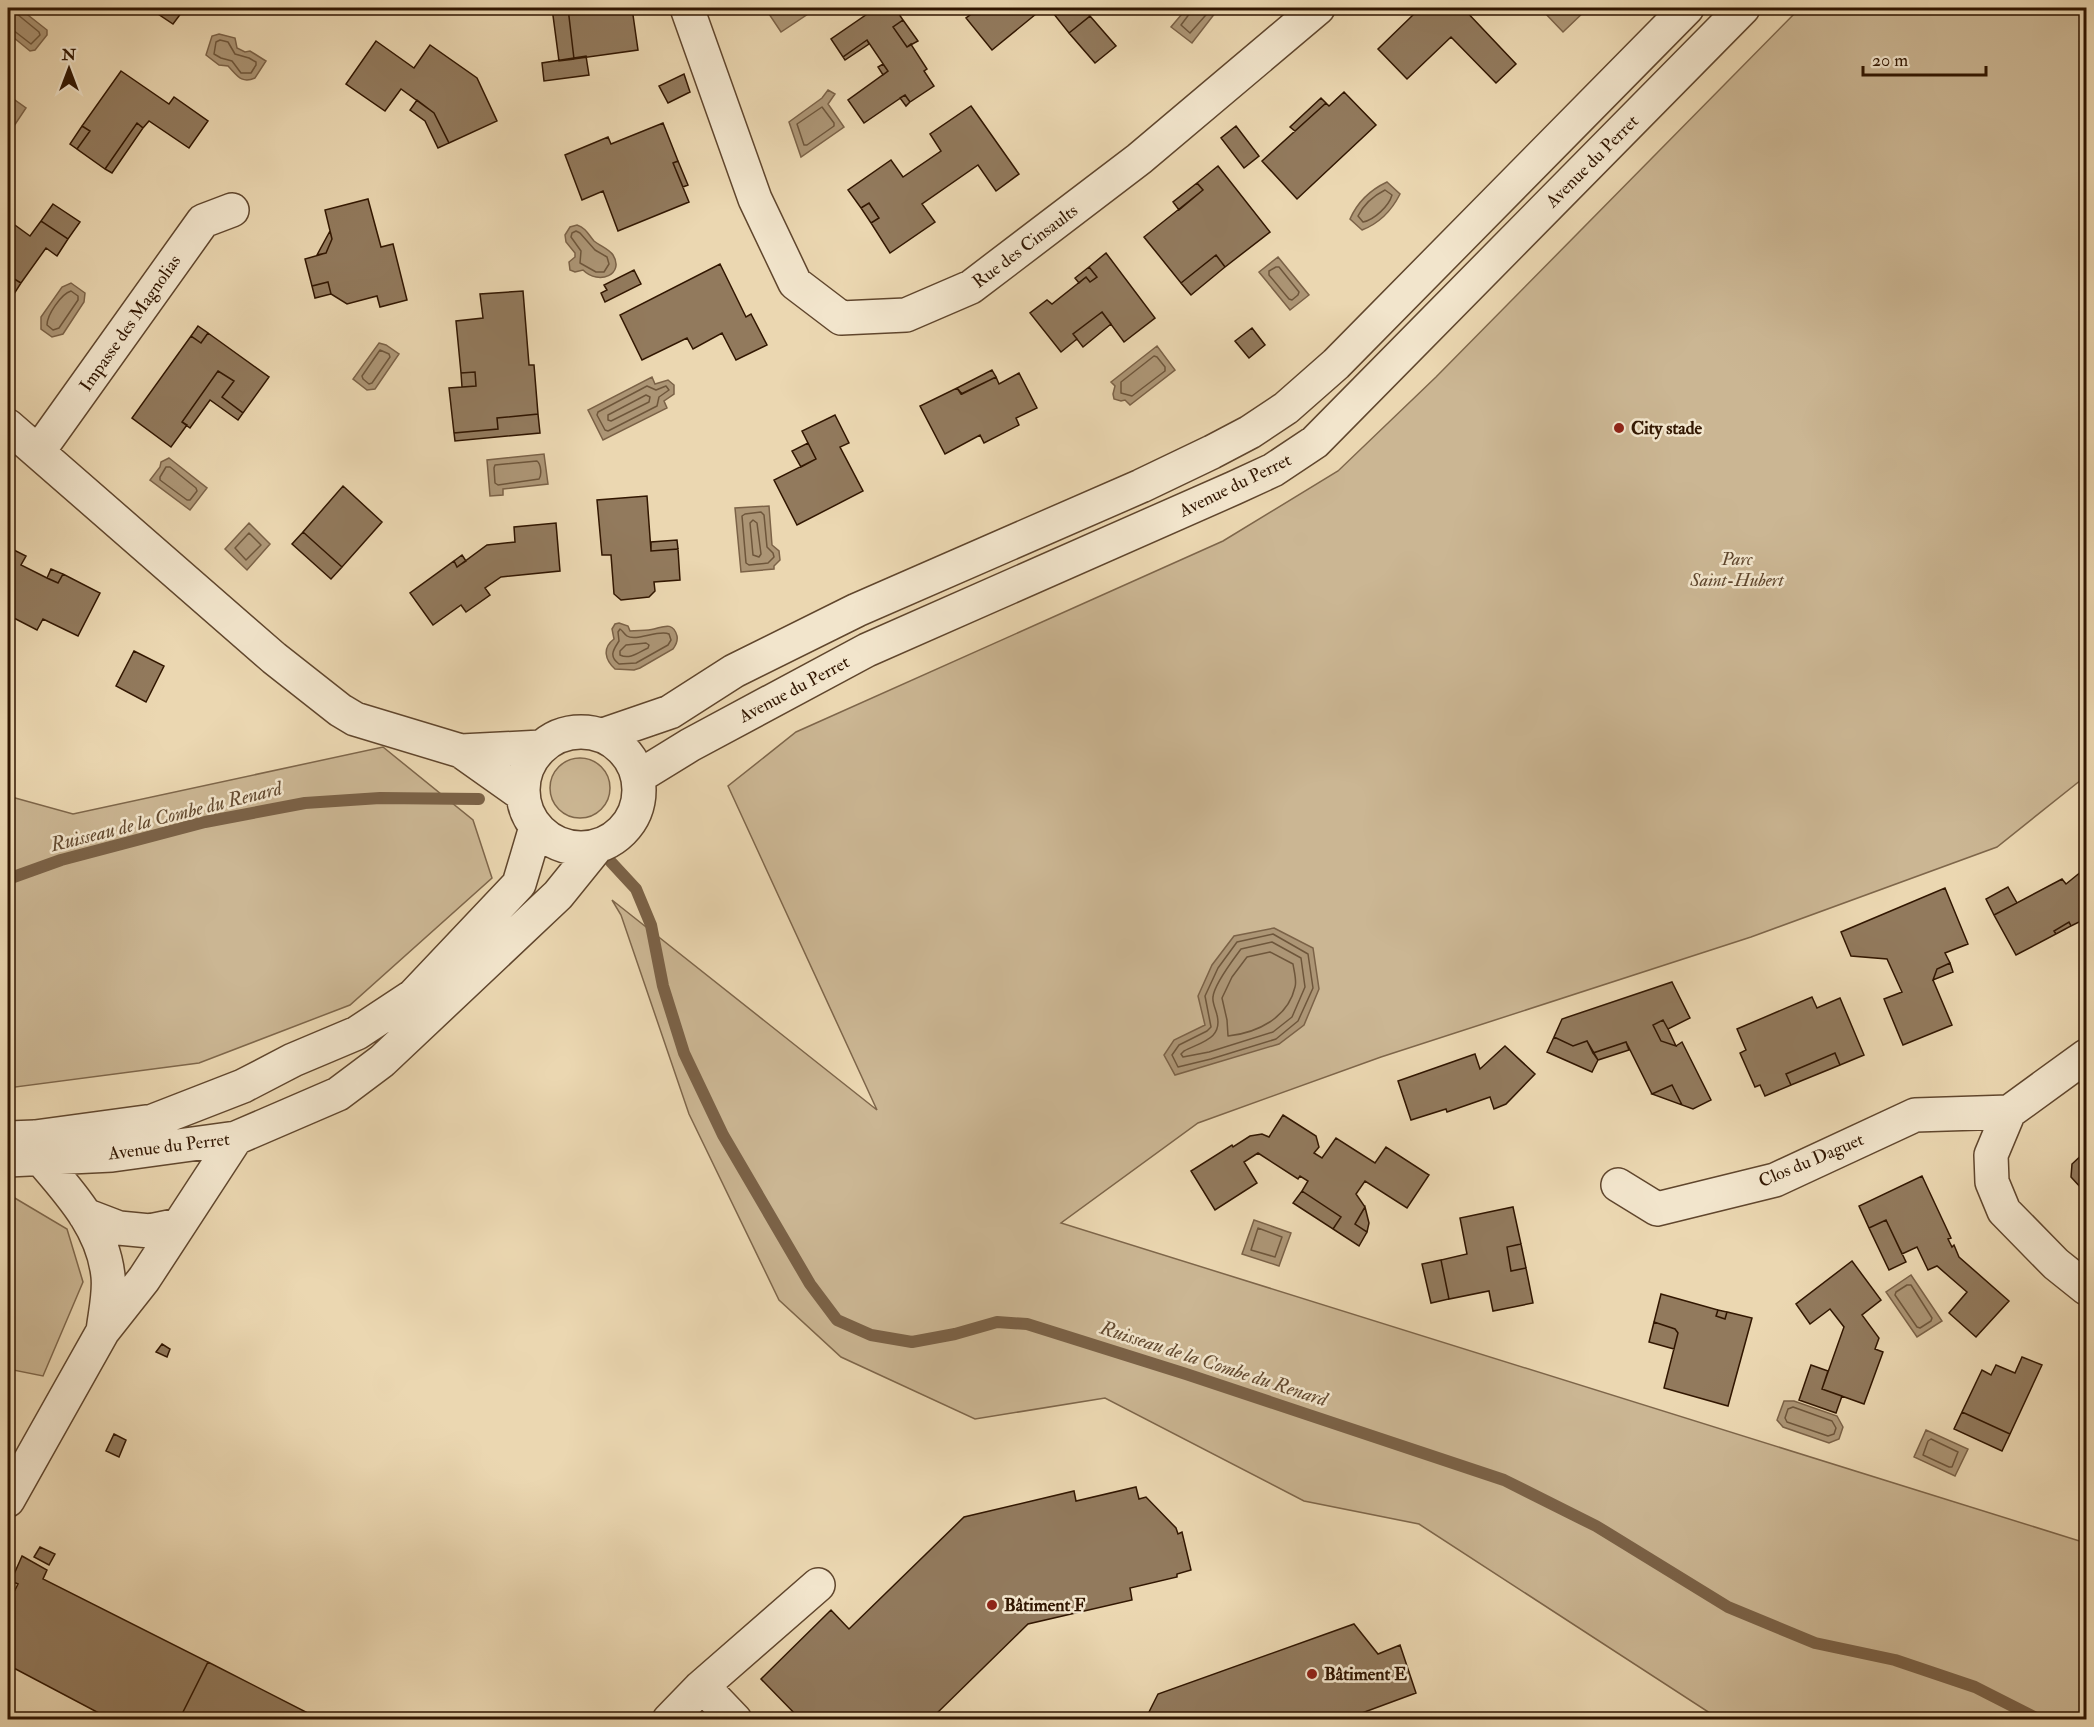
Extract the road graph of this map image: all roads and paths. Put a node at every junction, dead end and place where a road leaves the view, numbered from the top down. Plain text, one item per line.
1 (687, 8) edge
2 (1318, 8) edge
3 (1687, 8) edge
4 (1743, 8) edge
5 (232, 210) dead end
6 (8, 426) edge
7 (38, 452) junction
8 (603, 735) junction
9 (541, 747) junction
10 (460, 752) junction
11 (638, 777) junction
12 (523, 795) junction
13 (536, 827) junction
14 (596, 848) junction
15 (357, 1033) junction
16 (2086, 1056) edge
17 (382, 1061) junction
18 (2009, 1112) junction
19 (8, 1138) edge
20 (236, 1138) junction
21 (40, 1158) junction
22 (8, 1160) edge
23 (1618, 1185) dead end
24 (85, 1215) junction
25 (179, 1225) junction
26 (2086, 1288) edge
27 (103, 1331) junction
28 (8, 1500) edge
29 (818, 1585) dead end
30 (700, 1688) junction
31 (669, 1719) edge
32 (735, 1719) edge

1 - 2 street, Rue des Cinsaults
3 - 8 street
4 - 11 street, Avenue du Perret
5 - 7 street, Impasse des Magnolias
6 - 7 street
7 - 10 street
8 - 9 street
8 - 11 street
9 - 10 street
9 - 12 street
10 - 12 street
11 - 14 street
12 - 13 street
13 - 14 street
13 - 15 street, Avenue du Perret
14 - 17 street, Avenue du Perret
15 - 17 street
15 - 19 street, Avenue du Perret
16 - 18 street
17 - 20 street, Avenue du Perret
18 - 23 street, Clos du Daguet
18 - 26 street
20 - 21 street, Avenue du Perret
20 - 25 street
21 - 22 street, Avenue du Perret
21 - 24 street
24 - 25 street
24 - 27 street
25 - 27 street
27 - 28 street
29 - 30 street
30 - 31 street
30 - 32 street

